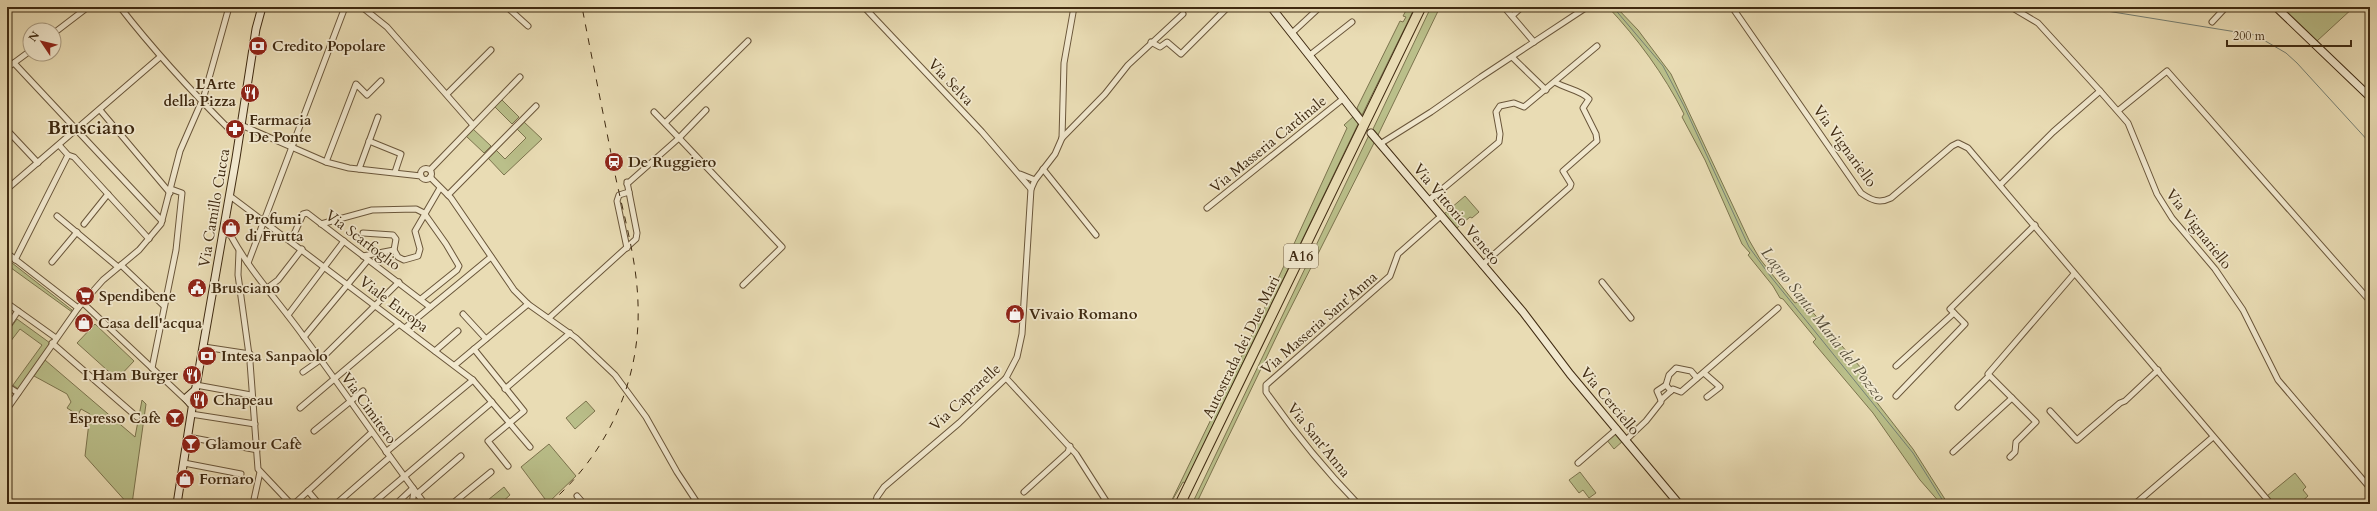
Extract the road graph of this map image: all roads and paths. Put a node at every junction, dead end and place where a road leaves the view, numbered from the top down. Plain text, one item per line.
1 (88, 7) edge
2 (120, 7) edge
3 (228, 7) edge
4 (262, 7) edge
5 (345, 7) edge
6 (362, 7) edge
7 (507, 7) edge
8 (864, 7) edge
9 (1074, 7) edge
10 (1228, 7) edge
11 (1272, 7) edge
12 (1320, 7) edge
13 (1421, 7) edge
14 (1427, 7) edge
15 (1504, 7) edge
16 (1522, 7) edge
17 (1586, 7) edge
18 (1732, 7) edge
19 (2011, 7) edge
20 (2226, 7) edge
21 (2276, 7) edge
22 (1183, 14) dead end
23 (1512, 16) junction
24 (1352, 22) dead end
25 (2212, 22) dead end
26 (62, 26) edge
27 (528, 26) dead end
28 (1292, 33) junction
29 (748, 41) dead end
30 (1151, 42) junction
31 (1534, 42) junction
32 (1597, 46) dead end
33 (491, 50) dead end
34 (1310, 55) junction
35 (22, 57) edge
36 (1512, 57) junction
37 (160, 58) junction
38 (14, 63) junction
39 (7, 68) edge
40 (520, 77) dead end
41 (381, 80) dead end
42 (1555, 82) junction
43 (1546, 90) junction
44 (2100, 90) junction
45 (447, 94) junction
46 (2370, 97) edge
47 (1344, 98) junction
48 (202, 102) junction
49 (536, 106) dead end
50 (100, 110) junction
51 (706, 110) dead end
52 (2119, 110) junction
53 (654, 112) dead end
54 (378, 118) dead end
55 (1361, 121) dead end
56 (664, 123) junction
57 (241, 125) junction
58 (473, 125) junction
59 (7, 130) edge
60 (77, 130) junction
61 (1371, 133) dead end
62 (239, 134) junction
63 (679, 138) junction
64 (1062, 138) junction
65 (369, 141) junction
66 (1380, 144) junction
67 (59, 145) junction
68 (291, 148) junction
69 (68, 155) junction
70 (326, 162) junction
71 (38, 163) junction
72 (359, 169) junction
73 (1043, 169) junction
74 (430, 170) junction
75 (395, 172) junction
76 (1019, 174) junction
77 (420, 176) junction
78 (430, 178) junction
79 (1034, 180) junction
80 (2000, 185) junction
81 (440, 188) junction
82 (7, 189) edge
83 (1031, 189) junction
84 (170, 191) junction
85 (629, 192) junction
86 (108, 194) junction
87 (448, 195) junction
88 (230, 196) junction
89 (1428, 201) junction
90 (1207, 208) dead end
91 (424, 213) junction
92 (57, 216) dead end
93 (1441, 216) junction
94 (162, 221) junction
95 (264, 222) junction
96 (84, 224) dead end
97 (321, 224) junction
98 (2035, 225) junction
99 (224, 231) junction
100 (77, 232) junction
101 (363, 233) dead end
102 (1096, 235) dead end
103 (149, 239) junction
104 (291, 241) junction
105 (344, 241) junction
106 (627, 248) junction
107 (302, 249) junction
108 (394, 250) junction
109 (239, 251) junction
110 (7, 253) edge
111 (363, 256) junction
112 (491, 257) junction
113 (15, 260) junction
114 (368, 260) junction
115 (52, 262) dead end
116 (248, 263) junction
117 (1482, 265) junction
118 (120, 266) junction
119 (325, 267) junction
120 (2074, 274) junction
121 (399, 282) junction
122 (1602, 282) dead end
123 (348, 284) junction
124 (743, 285) dead end
125 (266, 289) junction
126 (421, 299) junction
127 (2370, 301) edge
128 (7, 303) edge
129 (82, 303) junction
130 (528, 304) junction
131 (375, 305) junction
132 (164, 306) junction
133 (430, 307) junction
134 (78, 308) junction
135 (1778, 308) dead end
136 (18, 311) junction
137 (1523, 312) joint
138 (1954, 313) junction
139 (463, 314) dead end
140 (288, 316) junction
141 (549, 318) junction
142 (1631, 318) dead end
143 (399, 324) junction
144 (7, 327) edge
145 (405, 328) junction
146 (458, 331) dead end
147 (570, 333) junction
148 (304, 337) junction
149 (56, 338) junction
150 (486, 339) junction
151 (52, 343) junction
152 (204, 347) junction
153 (474, 349) junction
154 (435, 351) junction
155 (250, 354) junction
156 (320, 360) junction
157 (455, 365) junction
158 (1896, 366) dead end
159 (152, 368) junction
160 (2158, 370) junction
161 (303, 372) dead end
162 (1704, 373) junction
163 (1989, 376) junction
164 (1006, 378) junction
165 (1697, 378) junction
166 (333, 380) junction
167 (473, 380) junction
168 (1666, 384) junction
169 (7, 386) edge
170 (505, 389) junction
171 (1266, 389) joint
172 (363, 391) dead end
173 (1671, 391) junction
174 (18, 393) junction
175 (251, 395) dead end
176 (192, 396) junction
177 (1896, 396) dead end
178 (1707, 397) dead end
179 (2012, 398) junction
180 (1661, 400) junction
181 (350, 402) junction
182 (492, 402) junction
183 (1958, 407) dead end
184 (300, 408) dead end
185 (7, 409) edge
186 (2050, 411) dead end
187 (191, 414) junction
188 (137, 417) dead end
189 (510, 423) junction
190 (255, 424) junction
191 (1617, 429) junction
192 (314, 431) dead end
193 (371, 434) junction
194 (188, 437) junction
195 (2213, 437) junction
196 (1626, 440) junction
197 (1070, 446) junction
198 (530, 447) dead end
199 (257, 450) junction
200 (386, 452) junction
201 (1953, 452) dead end
202 (461, 456) dead end
203 (390, 457) junction
204 (2010, 457) dead end
205 (184, 463) junction
206 (1578, 464) dead end
207 (508, 466) dead end
208 (260, 472) junction
209 (491, 472) dead end
210 (241, 474) dead end
211 (404, 476) junction
212 (2370, 488) edge
213 (308, 491) junction
214 (415, 491) junction
215 (1024, 492) dead end
216 (577, 496) dead end
217 (177, 504) edge
218 (253, 504) edge
219 (291, 504) edge
220 (294, 504) edge
221 (319, 504) edge
222 (336, 504) edge
223 (372, 504) edge
224 (396, 504) edge
225 (412, 504) edge
226 (425, 504) edge
227 (452, 504) edge
228 (584, 504) edge
229 (698, 504) edge
230 (875, 504) edge
231 (1108, 504) edge
232 (1180, 504) edge
233 (1186, 504) edge
234 (1358, 504) edge
235 (1679, 504) edge
236 (2135, 504) edge
237 (2271, 504) edge

1 - 26 street
2 - 37 street
3 - 48 street
4 - 57 street, Via Camillo Cucca
5 - 68 street
6 - 45 street
7 - 27 street
8 - 76 street, Via Selva
9 - 64 street
10 - 30 street
11 - 28 street
12 - 28 street
13 - 232 highway, Autostrada dei Due Mari / A16
14 - 233 highway, Autostrada dei Due Mari / A16
15 - 23 street
16 - 23 street
17 - 31 street
18 - 80 street, Via Vignariello
19 - 44 street, Via Vignariello
20 - 25 street
21 - 46 street
22 - 30 street
23 - 31 street
24 - 34 street
28 - 34 street
29 - 56 street
30 - 64 street
31 - 36 street
32 - 42 street
33 - 45 street
34 - 47 street
35 - 38 street
36 - 43 street
36 - 66 street
37 - 48 street
37 - 50 street
38 - 39 street
38 - 60 street
40 - 58 street
41 - 70 street
42 - 43 street
42 - 117 street
43 - 89 street
44 - 52 street, Via Vignariello
44 - 80 street
45 - 58 street
47 - 55 street
47 - 90 street, Via Masseria Cardinale
48 - 62 street
48 - 84 street
49 - 87 street
50 - 60 street
50 - 84 street
51 - 63 street
52 - 127 street
52 - 212 street, Via Vignariello
53 - 56 street
54 - 65 street
56 - 63 street
57 - 62 street, Via Camillo Cucca
57 - 68 street
58 - 74 street
59 - 71 street
60 - 67 street
60 - 94 street
61 - 66 street, Via Vittorio Veneto
62 - 88 street, Via Camillo Cucca
63 - 85 street
63 - 124 street
64 - 73 street
65 - 72 street
65 - 75 street
66 - 89 street, Via Vittorio Veneto
67 - 69 street
67 - 71 street
68 - 70 street
68 - 95 street
69 - 86 street
69 - 113 street
70 - 72 street
71 - 82 street
72 - 75 street
73 - 79 street
73 - 102 street
74 - 77 street
74 - 78 street
75 - 77 street
76 - 79 street, Via Selva
76 - 83 street, Via Selva
77 - 78 street
78 - 81 street
79 - 83 street, Via Caprarelle
80 - 98 street, Via Vignariello
81 - 87 street
81 - 91 street
83 - 164 street, Via Caprarelle
84 - 94 street
84 - 132 street
85 - 106 street
85 - 106 street
86 - 96 street
86 - 103 street
87 - 112 street
88 - 95 street, Viale Europa
88 - 99 street, Via Camillo Cucca
89 - 93 street, Via Vittorio Veneto
91 - 97 street
91 - 108 street
91 - 126 street
92 - 100 street
93 - 117 street, Via Vittorio Veneto
93 - 171 street, Via Masseria Sant'Anna
94 - 103 street
95 - 104 street, Viale Europa
95 - 116 street
97 - 104 street, Via Scarfoglio
97 - 105 street, Via Scarfoglio
98 - 120 street, Via Vignariello
98 - 138 street
99 - 109 street, Via Cimitero
99 - 152 street, Via Camillo Cucca
100 - 115 street
100 - 118 street
101 - 108 street
103 - 118 street
104 - 107 street, Viale Europa
105 - 111 street, Via Scarfoglio
105 - 119 street
106 - 141 street
107 - 119 street, Viale Europa
107 - 125 street
108 - 111 street
109 - 116 street, Via Cimitero
109 - 155 street
110 - 113 street
111 - 114 street, Via Scarfoglio
112 - 130 street
112 - 133 street
113 - 134 street
114 - 121 street, Via Scarfoglio
114 - 123 street
116 - 125 street, Via Cimitero
117 - 137 street, Via Vittorio Veneto
118 - 129 street
118 - 132 street
119 - 123 street, Viale Europa
119 - 140 street
120 - 160 street, Via Vignariello
120 - 163 street
121 - 126 street, Via Scarfoglio
121 - 131 street
122 - 142 street
123 - 131 street, Viale Europa
123 - 148 street
125 - 140 street, Via Cimitero
126 - 133 street, Via Scarfoglio
128 - 136 street
129 - 134 street
129 - 159 street
130 - 141 street
130 - 150 street
131 - 143 street, Viale Europa
131 - 156 street
132 - 159 street
133 - 145 street
134 - 149 street
135 - 162 street
136 - 144 street
136 - 149 street
137 - 191 street, Via Cerciello
138 - 158 street
138 - 177 street
139 - 150 street
140 - 148 street, Via Cimitero
141 - 147 street
143 - 145 street, Viale Europa
143 - 166 street
145 - 154 street, Viale Europa
146 - 154 street
147 - 170 street
147 - 229 street
148 - 156 street, Via Cimitero
149 - 151 street
150 - 153 street
151 - 174 street
151 - 188 street
152 - 155 street
152 - 176 street, Via Camillo Cucca
153 - 157 street
153 - 170 street
154 - 157 street, Viale Europa
155 - 190 street
156 - 161 street
156 - 166 street, Via Cimitero
157 - 167 street, Viale Europa
159 - 176 street
160 - 186 street
160 - 195 street, Via Vignariello
162 - 165 street
162 - 178 street
163 - 179 street
163 - 183 street
164 - 197 street
164 - 230 street, Via Caprarelle
165 - 168 street
165 - 173 street
166 - 181 street, Via Cimitero
166 - 184 street
167 - 182 street, Viale Europa
167 - 200 street
168 - 173 street
168 - 180 street
169 - 174 street
170 - 189 street
171 - 234 street, Via Sant'Anna
172 - 181 street
173 - 180 street
174 - 185 street
175 - 176 street
176 - 187 street, Via Camillo Cucca
179 - 201 street
179 - 204 street
180 - 196 street
181 - 192 street
181 - 193 street, Via Cimitero
182 - 189 street, Viale Europa
182 - 211 street
187 - 190 street
187 - 194 street, Via Camillo Cucca
189 - 198 street, Viale Europa
189 - 207 street
190 - 199 street
191 - 196 street, Via Cerciello
191 - 206 street
193 - 200 street, Via Cimitero
193 - 213 street
194 - 199 street
194 - 205 street, Via Camillo Cucca
195 - 236 street
195 - 237 street, Via Vignariello
196 - 235 street, Via Cerciello
197 - 215 street
197 - 231 street
199 - 208 street
200 - 203 street, Via Cimitero
202 - 214 street
203 - 211 street, Via Cimitero
203 - 222 street
205 - 210 street
205 - 217 street, Via Camillo Cucca
208 - 218 street
208 - 219 street
209 - 227 street
211 - 214 street, Via Cimitero
211 - 223 street
213 - 220 street
213 - 221 street
214 - 224 street
214 - 225 street
214 - 226 street, Via Cimitero
216 - 228 street

